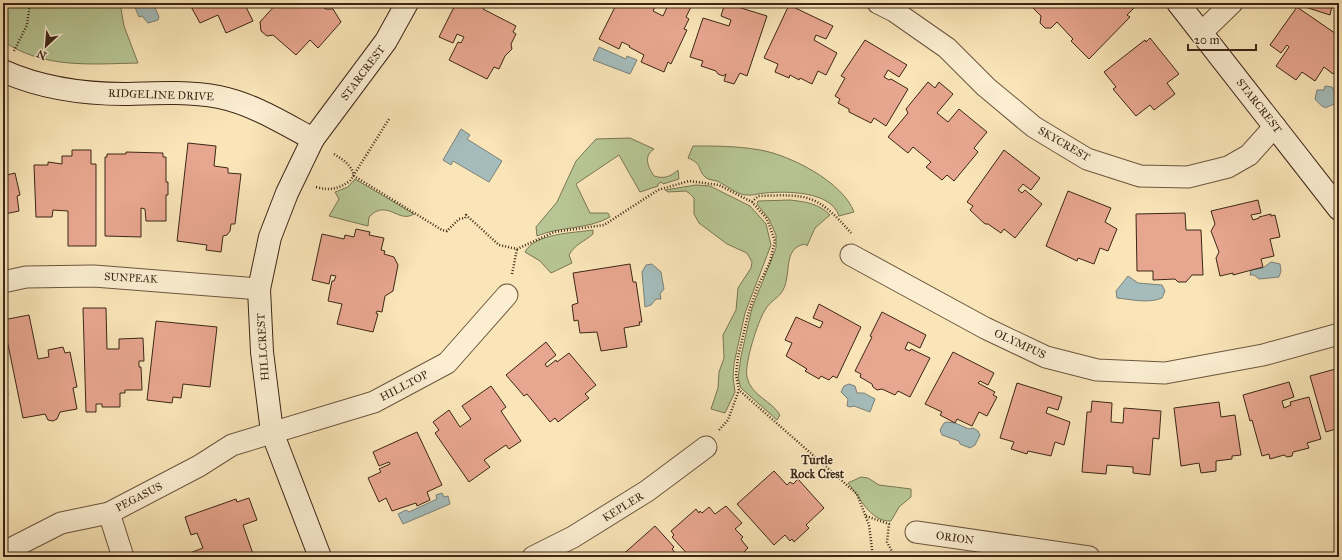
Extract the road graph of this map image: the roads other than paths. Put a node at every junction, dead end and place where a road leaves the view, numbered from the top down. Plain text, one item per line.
1 (407, 3) edge
2 (878, 3) edge
3 (1178, 3) edge
4 (1232, 3) edge
5 (1201, 34) junction
6 (3, 71) edge
7 (1275, 126) junction
8 (314, 139) junction
9 (1339, 209) edge
10 (851, 255) road end
11 (3, 282) edge
12 (260, 289) junction
13 (508, 295) dead end
14 (1339, 334) edge
15 (272, 432) junction
16 (706, 447) dead end
17 (109, 513) junction
18 (916, 532) dead end
19 (6, 557) edge
20 (123, 557) edge
21 (320, 557) edge
22 (533, 557) edge
23 (1089, 557) edge

1 - 8 street, STARCREST
2 - 7 street, SKYCREST
3 - 5 street, STARCREST
4 - 5 street
5 - 7 street, STARCREST
6 - 8 street, RIDGELINE DRIVE
7 - 9 street, STARCREST
8 - 12 street, HILLCREST
10 - 14 street, OLYMPUS
11 - 12 street, SUNPEAK
12 - 15 street, HILLCREST
13 - 15 street, HILLTOP
15 - 17 street, PEGASUS
15 - 21 street, HILLCREST
16 - 22 street, KEPLER
17 - 19 street, PEGASUS
17 - 20 street
18 - 23 street, ORION

